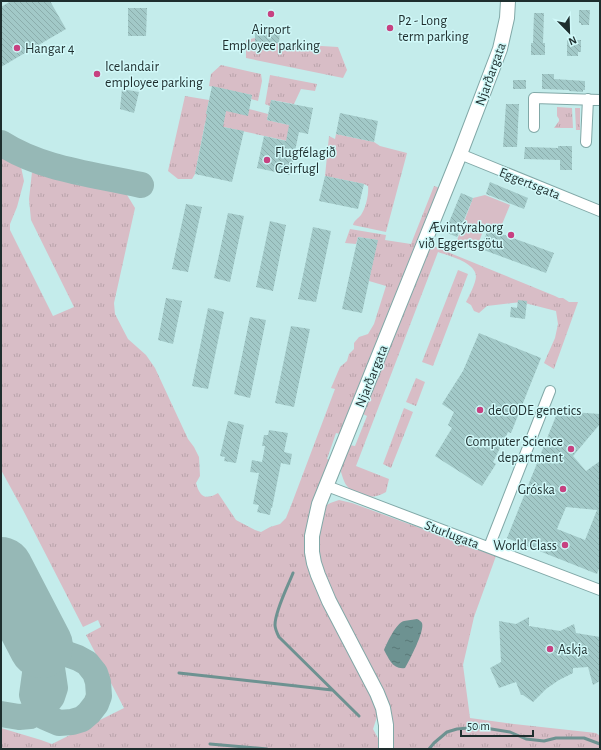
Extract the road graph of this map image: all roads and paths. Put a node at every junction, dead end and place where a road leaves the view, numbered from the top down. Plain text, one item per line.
1 (508, 1) edge
2 (588, 99) junction
3 (600, 100) edge
4 (534, 128) dead end
5 (586, 142) dead end
6 (460, 154) junction
7 (600, 211) edge
8 (550, 391) dead end
9 (327, 486) junction
10 (489, 548) junction
11 (600, 590) edge
12 (386, 749) edge

1 - 6 main road, Njarðargata
2 - 3 street
2 - 4 street
2 - 5 street
6 - 7 street, Eggertsgata
6 - 9 main road, Njarðargata
8 - 10 street
9 - 10 street, Sturlugata
9 - 12 main road, Njarðargata
10 - 11 street, Sturlugata

